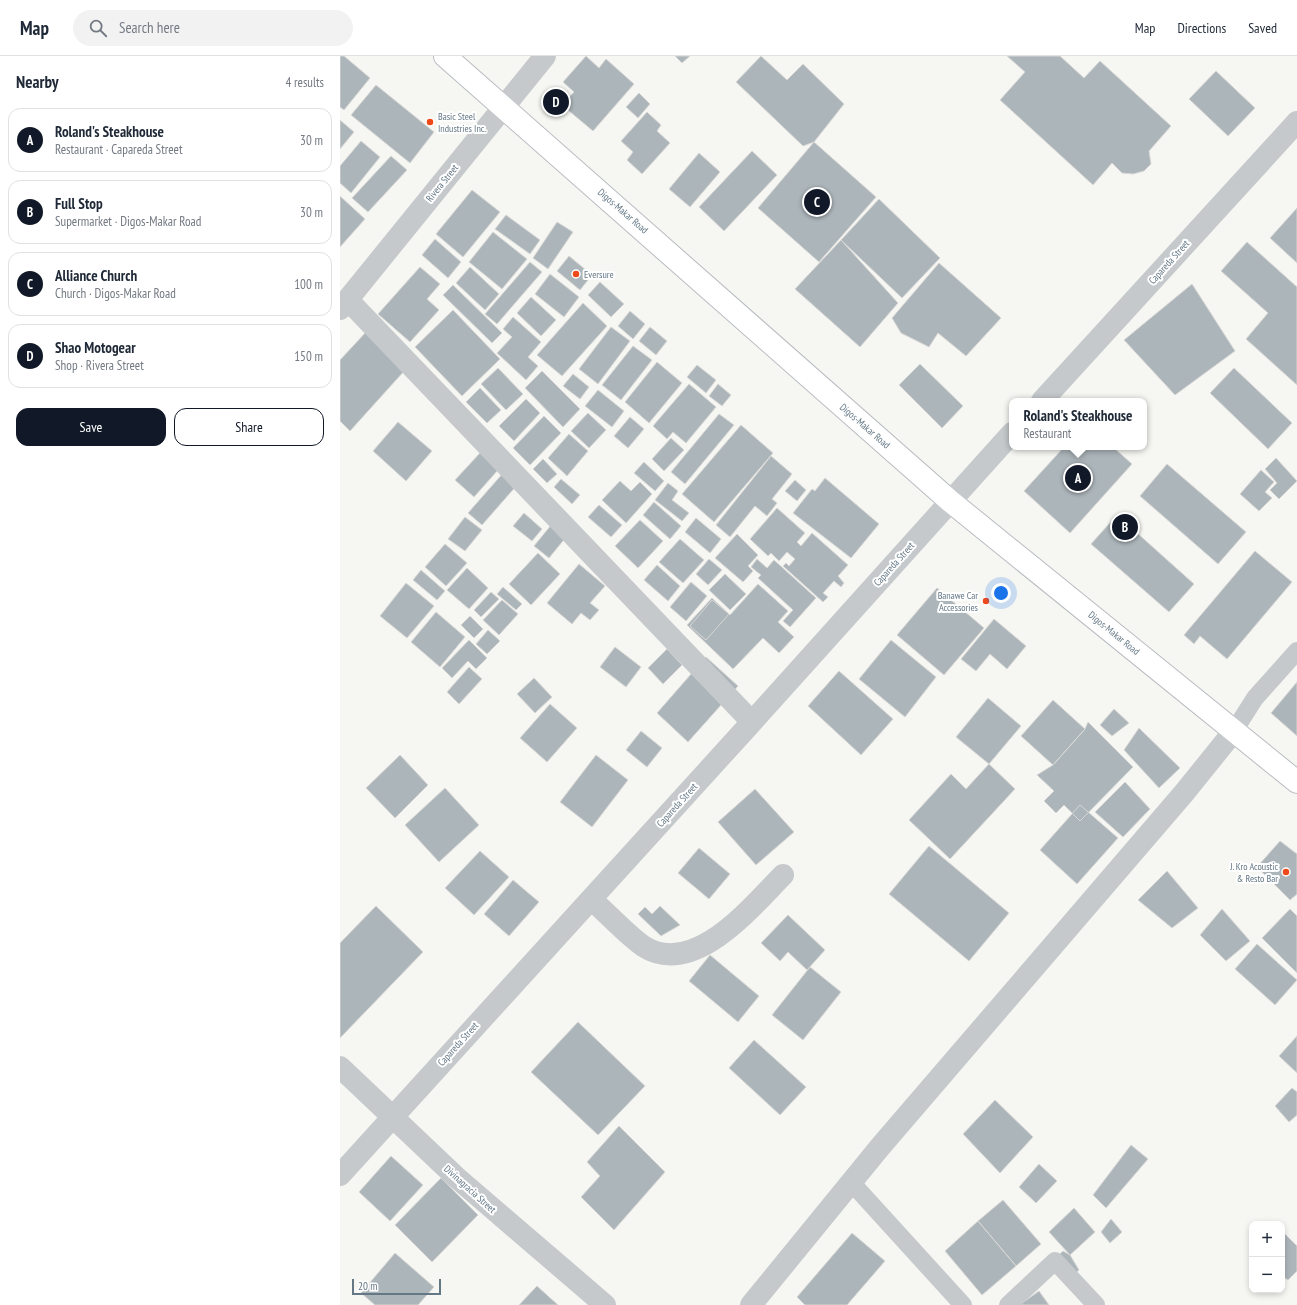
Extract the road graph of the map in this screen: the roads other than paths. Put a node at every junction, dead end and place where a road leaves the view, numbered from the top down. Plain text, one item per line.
1 (445, 56) edge
2 (545, 56) edge
3 (504, 106) junction
4 (1297, 122) edge
5 (344, 305) edge
6 (1045, 398) edge
7 (1009, 436) edge
8 (950, 501) junction
9 (1297, 651) edge
10 (752, 722) junction
11 (1234, 731) junction
12 (1294, 774) edge
13 (783, 875) dead end
14 (591, 899) junction
15 (340, 1067) edge
16 (392, 1117) junction
17 (340, 1175) edge
18 (851, 1182) junction
19 (605, 1305) edge
20 (751, 1305) edge
21 (963, 1305) edge
22 (1008, 1305) edge
23 (1096, 1305) edge

1 - 3 main road, Digos-Makar Road
2 - 3 street, Rivera Street
3 - 5 street, Rivera Street
3 - 8 main road, Digos-Makar Road
4 - 6 street, Capareda Street
5 - 10 street
7 - 8 street, Capareda Street
8 - 10 street, Capareda Street
8 - 11 main road, Digos-Makar Road
9 - 11 lane
10 - 14 street, Capareda Street
11 - 12 main road, Digos-Makar Road
11 - 18 street
13 - 14 street
14 - 16 street, Capareda Street
15 - 16 street, Divinagracia Street
16 - 17 street, Capareda Street
16 - 19 street, Divinagracia Street
18 - 20 street
18 - 21 lane
22 - 23 lane

